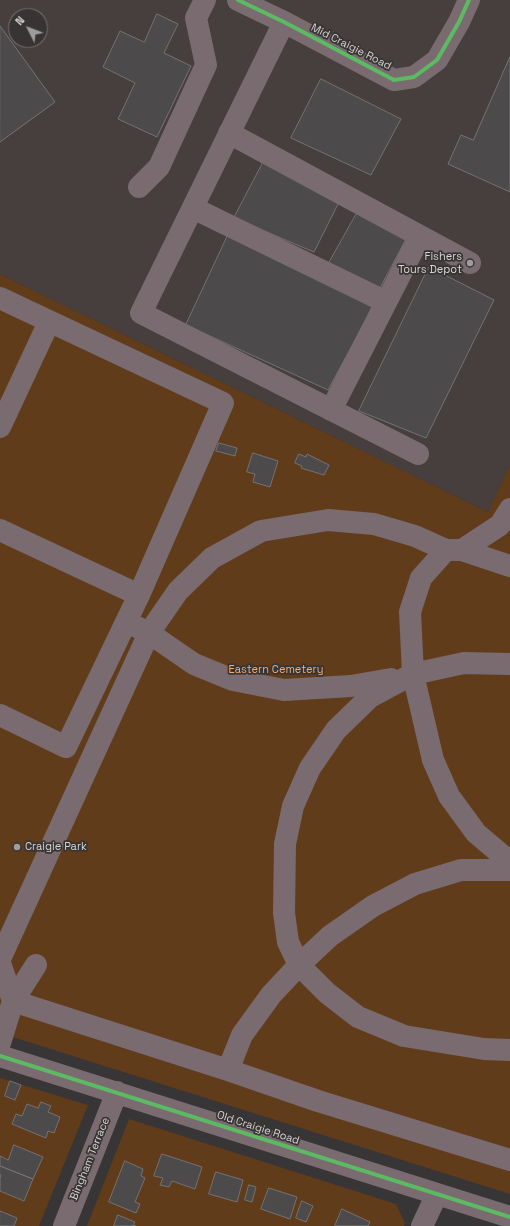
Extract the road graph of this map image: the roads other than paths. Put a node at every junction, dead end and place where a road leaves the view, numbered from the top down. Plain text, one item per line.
1 (205, 0) edge
2 (238, 0) edge
3 (469, 0) edge
4 (284, 22) junction
5 (229, 133) junction
6 (139, 187) dead end
7 (193, 208) junction
8 (420, 236) junction
9 (470, 263) dead end
10 (0, 298) edge
11 (386, 302) junction
12 (49, 322) junction
13 (331, 410) junction
14 (0, 427) edge
15 (418, 454) dead end
16 (510, 509) edge
17 (0, 530) edge
18 (454, 550) junction
19 (510, 566) edge
20 (139, 595) junction
21 (126, 622) junction
22 (149, 634) junction
23 (510, 664) edge
24 (413, 674) junction
25 (0, 715) edge
26 (510, 862) edge
27 (510, 870) edge
28 (0, 959) edge
29 (0, 963) edge
30 (36, 965) dead end
31 (299, 965) junction
32 (13, 1001) junction
33 (0, 1043) edge
34 (510, 1050) edge
35 (0, 1056) edge
36 (228, 1070) junction
37 (117, 1092) junction
38 (510, 1160) edge
39 (437, 1194) junction
40 (510, 1217) edge
41 (64, 1226) edge
42 (422, 1226) edge

1 - 6 street
2 - 4 street, Mid Craigie Road
3 - 4 street, Mid Craigie Road
4 - 5 street
5 - 7 street
5 - 8 street
7 - 11 street
7 - 13 street
8 - 9 street
8 - 11 street
10 - 12 street
11 - 13 street
12 - 14 street
12 - 20 street
13 - 15 street
16 - 18 street
17 - 20 street
18 - 19 street
18 - 22 street
18 - 24 street
20 - 21 street
21 - 22 street
21 - 25 street
22 - 24 street
22 - 28 street
23 - 24 street
24 - 26 street
24 - 31 street
27 - 31 street
29 - 32 street
30 - 32 street
31 - 34 street
31 - 36 street
32 - 33 street
32 - 36 street
35 - 37 street, Old Craigie Road
36 - 38 street
37 - 39 street, Old Craigie Road
37 - 41 street, Bingham Terrace
39 - 40 street, Old Craigie Road
39 - 42 street

